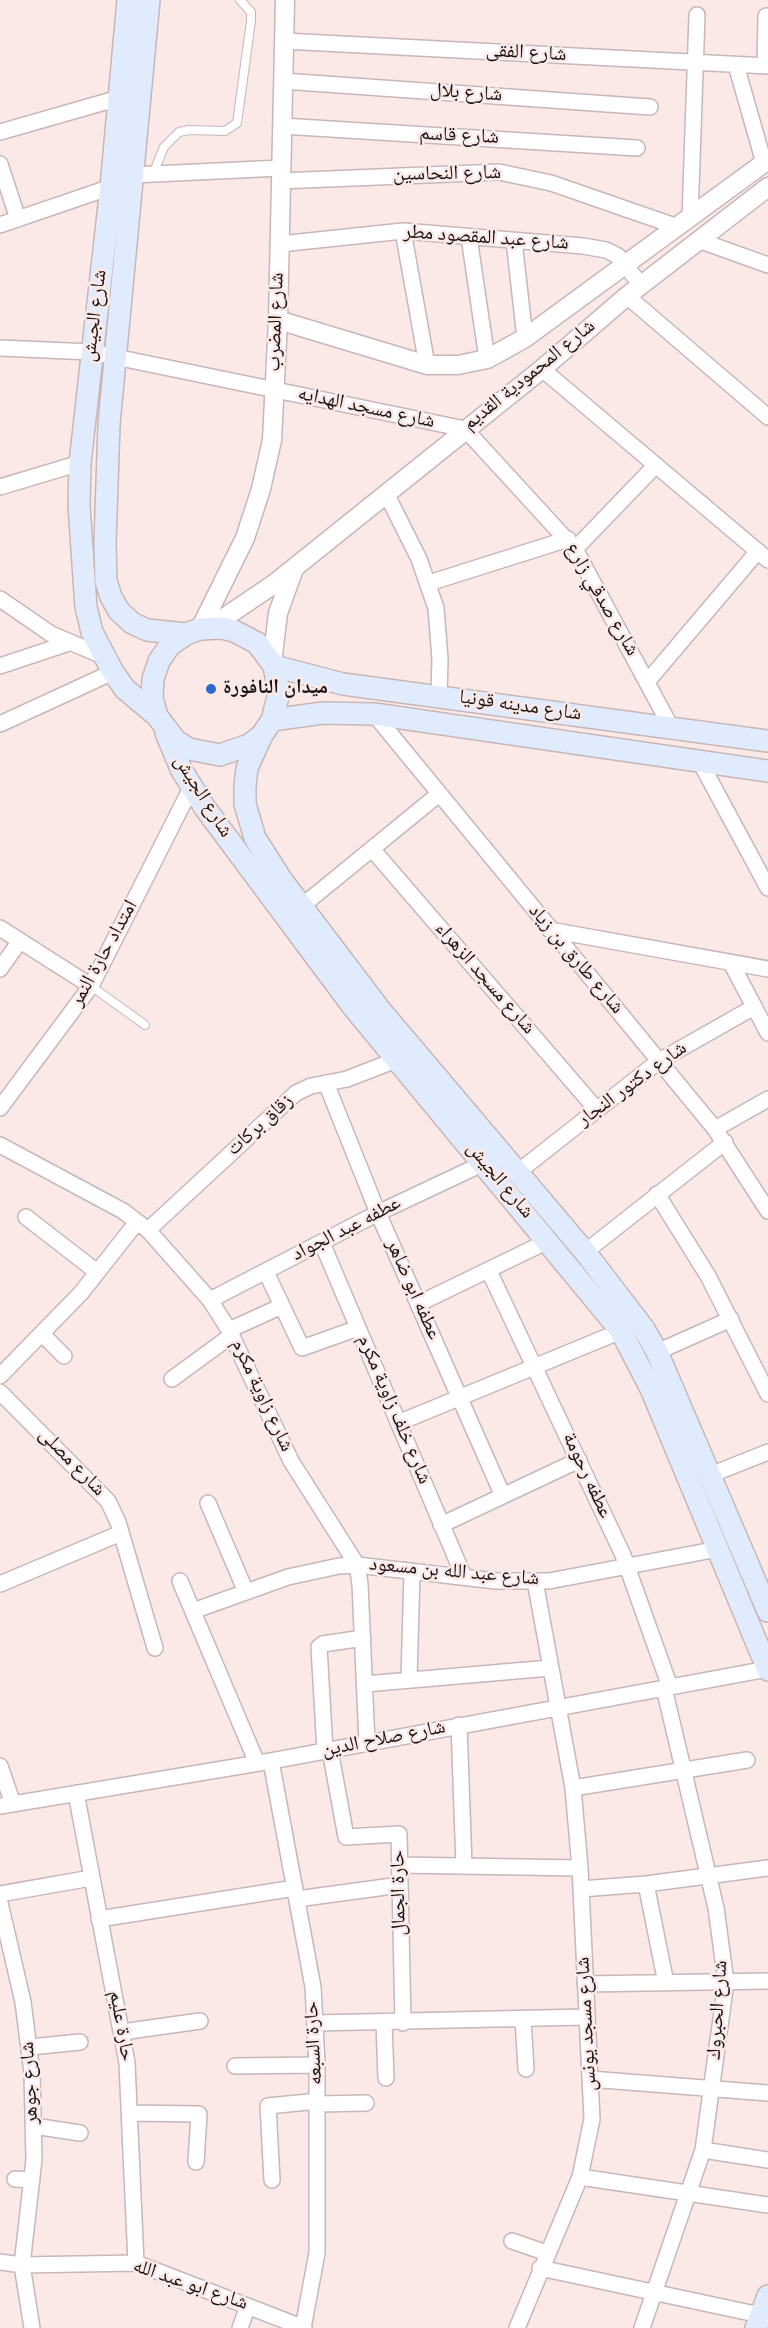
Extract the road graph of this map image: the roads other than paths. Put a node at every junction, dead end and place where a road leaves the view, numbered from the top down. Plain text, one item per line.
1 (128, 0) edge
2 (149, 0) edge
3 (240, 0) edge
4 (285, 0) edge
5 (697, 15) dead end
6 (766, 16) dead end
7 (284, 41) junction
8 (696, 63) junction
9 (736, 65) junction
10 (767, 66) edge
11 (283, 81) junction
12 (119, 98) junction
13 (650, 107) dead end
14 (282, 126) junction
15 (0, 132) edge
16 (637, 148) dead end
17 (766, 162) edge
18 (0, 164) edge
19 (280, 174) junction
20 (143, 175) junction
21 (111, 187) junction
22 (768, 187) edge
23 (18, 219) junction
24 (684, 223) junction
25 (0, 225) edge
26 (403, 231) junction
27 (469, 237) junction
28 (698, 240) junction
29 (514, 241) junction
30 (280, 244) junction
31 (626, 265) junction
32 (768, 265) edge
33 (634, 290) junction
34 (278, 320) junction
35 (525, 338) junction
36 (0, 348) edge
37 (91, 352) junction
38 (116, 357) junction
39 (487, 359) junction
40 (427, 365) junction
41 (542, 369) junction
42 (274, 390) junction
43 (768, 417) edge
44 (465, 429) junction
45 (80, 463) junction
46 (656, 465) junction
47 (0, 487) edge
48 (386, 493) junction
49 (572, 544) junction
50 (763, 555) edge
51 (294, 567) junction
52 (429, 583) junction
53 (0, 600) edge
54 (198, 630) junction
55 (69, 643) junction
56 (108, 664) junction
57 (273, 664) junction
58 (0, 666) edge
59 (647, 682) junction
60 (439, 696) junction
61 (374, 714) junction
62 (161, 723) junction
63 (0, 724) edge
64 (267, 728) junction
65 (672, 729) junction
66 (768, 741) edge
67 (699, 760) junction
68 (768, 771) edge
69 (191, 788) junction
70 (439, 794) junction
71 (372, 849) junction
72 (768, 888) edge
73 (302, 906) junction
74 (0, 928) edge
75 (550, 930) junction
76 (20, 941) junction
77 (730, 963) junction
78 (0, 969) edge
79 (768, 969) edge
80 (91, 986) junction
81 (754, 1007) junction
82 (145, 1025) dead end
83 (768, 1033) edge
84 (396, 1060) junction
85 (659, 1061) junction
86 (326, 1083) junction
87 (768, 1099) edge
88 (0, 1108) edge
89 (597, 1110) junction
90 (452, 1111) junction
91 (715, 1129) junction
92 (725, 1142) junction
93 (0, 1145) edge
94 (484, 1163) junction
95 (518, 1172) junction
96 (657, 1194) junction
97 (768, 1211) edge
98 (378, 1213) junction
99 (26, 1216) dead end
100 (142, 1226) junction
101 (548, 1241) junction
102 (322, 1243) junction
103 (585, 1252) junction
104 (489, 1271) junction
105 (98, 1272) junction
106 (266, 1272) junction
107 (210, 1300) junction
108 (418, 1304) junction
109 (282, 1306) junction
110 (731, 1318) junction
111 (358, 1328) junction
112 (621, 1331) junction
113 (231, 1333) junction
114 (42, 1334) junction
115 (657, 1352) junction
116 (64, 1356) dead end
117 (533, 1367) junction
118 (0, 1377) edge
119 (172, 1379) dead end
120 (0, 1392) edge
121 (768, 1394) edge
122 (459, 1397) junction
123 (14, 1405) junction
124 (0, 1413) edge
125 (398, 1422) junction
126 (768, 1452) edge
127 (579, 1460) junction
128 (710, 1475) junction
129 (502, 1496) junction
130 (208, 1503) dead end
131 (441, 1525) junction
132 (121, 1533) junction
133 (718, 1549) junction
134 (357, 1565) junction
135 (628, 1568) junction
136 (412, 1572) junction
137 (464, 1577) junction
138 (180, 1581) dead end
139 (535, 1581) junction
140 (0, 1584) edge
141 (246, 1592) junction
142 (193, 1611) junction
143 (768, 1611) edge
144 (363, 1638) junction
145 (155, 1648) dead end
146 (550, 1668) junction
147 (768, 1670) edge
148 (409, 1680) junction
149 (365, 1684) junction
150 (667, 1688) junction
151 (559, 1708) junction
152 (459, 1725) junction
153 (367, 1743) junction
154 (328, 1750) junction
155 (747, 1760) dead end
156 (264, 1762) junction
157 (0, 1766) edge
158 (684, 1770) junction
159 (573, 1788) junction
160 (76, 1793) junction
161 (6, 1805) edge
162 (399, 1865) junction
163 (464, 1866) junction
164 (580, 1868) junction
165 (768, 1868) edge
166 (709, 1876) junction
167 (90, 1878) junction
168 (646, 1884) junction
169 (400, 1885) junction
170 (581, 1889) junction
171 (0, 1894) edge
172 (296, 1894) junction
173 (0, 1903) edge
174 (99, 1919) junction
175 (768, 1981) edge
176 (726, 1982) junction
177 (666, 1983) junction
178 (585, 1984) junction
179 (586, 2017) junction
180 (523, 2019) junction
181 (200, 2021) dead end
182 (315, 2023) junction
183 (384, 2023) junction
184 (403, 2023) junction
185 (122, 2032) junction
186 (80, 2042) dead end
187 (30, 2047) junction
188 (317, 2065) junction
189 (235, 2066) dead end
190 (526, 2069) dead end
191 (386, 2078) dead end
192 (590, 2079) junction
193 (712, 2089) junction
194 (768, 2093) edge
195 (318, 2103) junction
196 (366, 2103) dead end
197 (131, 2113) junction
198 (34, 2126) junction
199 (80, 2133) dead end
200 (703, 2150) junction
201 (768, 2160) edge
202 (196, 2162) dead end
203 (580, 2177) junction
204 (15, 2179) dead end
205 (32, 2180) junction
206 (272, 2180) dead end
207 (690, 2193) junction
208 (768, 2205) edge
209 (512, 2241) dead end
210 (547, 2253) junction
211 (0, 2262) edge
212 (136, 2263) junction
213 (22, 2265) junction
214 (540, 2268) junction
215 (655, 2292) junction
216 (248, 2306) junction
217 (762, 2313) edge
218 (32, 2328) edge
219 (240, 2328) edge
220 (303, 2328) edge
221 (517, 2328) edge
222 (642, 2328) edge

1 - 12 main road, شارع الجيش
2 - 20 main road, شارع الجيش
3 - 20 lane
4 - 7 street, شارع المضرب
5 - 8 street
6 - 10 street
7 - 8 street, شارع الفقى
7 - 11 street, شارع المضرب
8 - 9 street, شارع الفقى
8 - 24 street
9 - 10 street, شارع الفقى
9 - 17 street
11 - 13 street, شارع بلال
11 - 14 street, شارع المضرب
12 - 15 street
12 - 21 main road, شارع الجيش
14 - 16 street, شارع قاسم
14 - 19 street, شارع المضرب
17 - 24 street, شارع المحمودية القديم
18 - 23 street
19 - 20 street, شارع النحاسين
19 - 24 street, شارع النحاسين
19 - 30 street, شارع المضرب
20 - 38 main road, شارع الجيش
21 - 23 street
21 - 37 main road, شارع الجيش
22 - 28 street, شارع المحمودية القديم
23 - 25 street
24 - 31 street, شارع المحمودية القديم
26 - 27 street, شارع عبد المقصود مطر
26 - 30 street, شارع عبد المقصود مطر
26 - 40 street
27 - 29 street, شارع عبد المقصود مطر
27 - 39 street
28 - 32 street
28 - 33 street, شارع المحمودية القديم
29 - 31 street, شارع عبد المقصود مطر
29 - 35 street
30 - 34 street, شارع المضرب
31 - 33 street, شارع عبد المقصود مطر
31 - 35 street, شارع المحمودية القديم
33 - 41 street, شارع المحمودية القديم
33 - 43 street, شارع عبد المقصود مطر
34 - 40 street, شارع المحمودية القديم
34 - 42 street, شارع المضرب
35 - 39 street, شارع المحمودية القديم
36 - 37 street, شارع مسجد الهدايه
37 - 38 street, شارع مسجد الهدايه
37 - 45 main road, شارع الجيش
38 - 42 street, شارع مسجد الهدايه
38 - 54 main road, شارع الجيش
39 - 40 street, شارع المحمودية القديم
41 - 44 street, شارع المحمودية القديم
41 - 46 street
42 - 44 street, شارع مسجد الهدايه
42 - 54 street, شارع المضرب
44 - 48 street, شارع المحمودية القديم
44 - 49 street, شارع صدقي زارع
45 - 47 street
45 - 56 main road, شارع الجيش
46 - 49 street
46 - 50 street
48 - 51 street, شارع المحمودية القديم
48 - 52 street
49 - 52 street
49 - 59 street, شارع صدقي زارع
50 - 59 street
51 - 54 street, شارع المحمودية القديم
51 - 57 street
52 - 60 street
53 - 55 street
54 - 57 main road
54 - 62 main road
55 - 56 street
55 - 58 street
56 - 62 main road, شارع الجيش
56 - 63 street
57 - 60 main road, شارع مدينه قونيا
57 - 64 main road
59 - 65 street, شارع صدقي زارع
60 - 65 main road, شارع مدينه قونيا
61 - 64 main road, شارع مدينه قونيا
61 - 67 main road, شارع مدينه قونيا
61 - 70 street, شارع طارق بن زياد
62 - 64 main road
62 - 69 main road, شارع الجيش
64 - 73 main road, شارع الجيش
65 - 66 main road, شارع مدينه قونيا
67 - 68 main road, شارع مدينه قونيا
67 - 72 street
69 - 80 street, امتداد حارة النمر
69 - 84 main road, شارع الجيش
70 - 71 street
70 - 75 street, شارع طارق بن زياد
71 - 73 street
71 - 89 street, شارع مسجد الزهراء
73 - 90 main road, شارع الجيش
74 - 76 street
75 - 77 street
75 - 85 street, شارع طارق بن زياد
76 - 78 street
76 - 80 street
77 - 79 street
77 - 81 street
80 - 82 lane
80 - 88 street, امتداد حارة النمر
81 - 83 street
81 - 85 street, شارع دكتور النجار
84 - 86 street, زقاق بركات
84 - 90 main road, شارع الجيش
85 - 89 street, شارع دكتور النجار
85 - 91 street, شارع طارق بن زياد
86 - 98 street, عطفه ابو ضاهر
86 - 100 street, زقاق بركات
87 - 91 street
89 - 95 street, شارع دكتور النجار
90 - 94 main road, شارع الجيش
90 - 95 main road, شارع الجيش
91 - 92 street, شارع طارق بن زياد
92 - 96 street
92 - 97 street, شارع طارق بن زياد
93 - 100 street, شارع زاوية مكرم
94 - 98 street, عطفه عبد الجواد
94 - 101 main road, شارع الجيش
95 - 103 main road, شارع الجيش
96 - 103 street
96 - 110 street
98 - 102 street, عطفه عبد الجواد
98 - 108 street, عطفه ابو ضاهر
99 - 105 street
100 - 105 street, زقاق بركات
100 - 107 street, شارع زاوية مكرم
101 - 104 street
101 - 112 main road, شارع الجيش
102 - 106 street, عطفه عبد الجواد
102 - 111 street, شارع خلف زاوية مكرم
103 - 115 main road, شارع الجيش
104 - 108 street
104 - 117 street, عطفه رحومة
105 - 114 street, زقاق بركات
106 - 107 street, عطفه عبد الجواد
106 - 109 street
107 - 113 street, شارع زاوية مكرم
108 - 122 street, عطفه ابو ضاهر
109 - 111 street
109 - 113 street
110 - 115 street
110 - 121 street
111 - 125 street, شارع خلف زاوية مكرم
112 - 117 street
112 - 133 main road, شارع الجيش
113 - 119 street
113 - 134 street, شارع زاوية مكرم
114 - 116 street
114 - 118 street, زقاق بركات
115 - 128 main road, شارع الجيش
117 - 122 street
117 - 127 street, عطفه رحومة
120 - 123 street, شارع مصلى
122 - 125 street
122 - 129 street, عطفه ابو ضاهر
123 - 124 street
123 - 132 street, شارع مصلى
125 - 131 street, شارع خلف زاوية مكرم
126 - 128 street
127 - 129 street
127 - 135 street, عطفه رحومة
128 - 143 main road, شارع الجيش
129 - 131 street
130 - 141 street
131 - 137 street, شارع خلف زاوية مكرم
132 - 140 street
132 - 145 street, شارع مصلى
133 - 135 street, شارع عبد الله بن مسعود
133 - 147 main road, شارع الجيش
134 - 136 street, شارع عبد الله بن مسعود
134 - 141 street, شارع عبد الله بن مسعود
134 - 144 street, شارع زاوية مكرم
135 - 139 street, شارع عبد الله بن مسعود
135 - 150 street, عطفه رحومة
136 - 137 street, شارع عبد الله بن مسعود
136 - 148 street
137 - 139 street, شارع عبد الله بن مسعود
138 - 142 street, حارة السبعه
139 - 146 street, شارع مسجد يونس
141 - 142 street, شارع عبد الله بن مسعود
142 - 156 street, حارة السبعه
144 - 149 street, شارع زاوية مكرم
144 - 154 street
146 - 148 street
146 - 151 street, شارع مسجد يونس
147 - 150 street, شارع صلاح الدين
148 - 149 street
149 - 153 street, شارع زاوية مكرم
150 - 151 street, شارع صلاح الدين
150 - 158 street, شارع الحبروك
151 - 152 street, شارع صلاح الدين
151 - 159 street, شارع مسجد يونس
152 - 153 street, شارع صلاح الدين
152 - 163 street
153 - 154 street, شارع صلاح الدين
154 - 156 street, شارع صلاح الدين
154 - 162 street, حارة الجمال
155 - 158 street
156 - 160 street, شارع صلاح الدين
156 - 172 street, حارة السبعه
157 - 161 street
158 - 159 street
158 - 166 street, شارع الحبروك
159 - 164 street, شارع مسجد يونس
160 - 161 street, شارع صلاح الدين
160 - 167 street, حارة عليم
162 - 163 street
162 - 169 street, حارة الجمال
163 - 164 street
164 - 170 street, شارع مسجد يونس
165 - 166 street
166 - 168 street
166 - 176 street, شارع الحبروك
167 - 171 street
167 - 174 street, حارة عليم
168 - 170 street
168 - 177 street
169 - 172 street
169 - 184 street, حارة الجمال
170 - 178 street, شارع مسجد يونس
172 - 174 street
172 - 182 street, حارة السبعه
173 - 187 street, شارع جوهر
174 - 185 street, حارة عليم
175 - 176 street
176 - 177 street
176 - 193 street, شارع الحبروك
177 - 178 street
178 - 179 street, شارع مسجد يونس
179 - 180 street
179 - 192 street, شارع مسجد يونس
180 - 184 street
180 - 190 street
181 - 185 street
182 - 183 street
182 - 188 street, حارة السبعه
183 - 184 street
183 - 191 street
185 - 197 street, حارة عليم
186 - 187 street
187 - 198 street, شارع جوهر
188 - 189 street
188 - 195 street, حارة السبعه
192 - 193 street
192 - 203 street, شارع مسجد يونس
193 - 194 street
193 - 200 street, شارع الحبروك
195 - 196 street
195 - 206 street
195 - 220 street, حارة السبعه
197 - 202 street
197 - 212 street, حارة عليم
198 - 199 street
198 - 205 street, شارع جوهر
200 - 201 street
200 - 207 street, شارع الحبروك
203 - 207 street
203 - 210 street, شارع مسجد يونس
204 - 205 street
205 - 213 street, شارع جوهر
207 - 208 street
207 - 215 street, شارع الحبروك
209 - 210 street
210 - 214 street, شارع مسجد يونس
211 - 213 street, شارع ابو عبد الله
212 - 213 street, شارع ابو عبد الله
212 - 216 street, شارع ابو عبد الله
213 - 218 street, شارع جوهر
214 - 215 street
214 - 221 street, شارع مسجد يونس
215 - 217 street
215 - 222 street, شارع الحبروك
216 - 219 street
216 - 220 street, شارع ابو عبد الله

